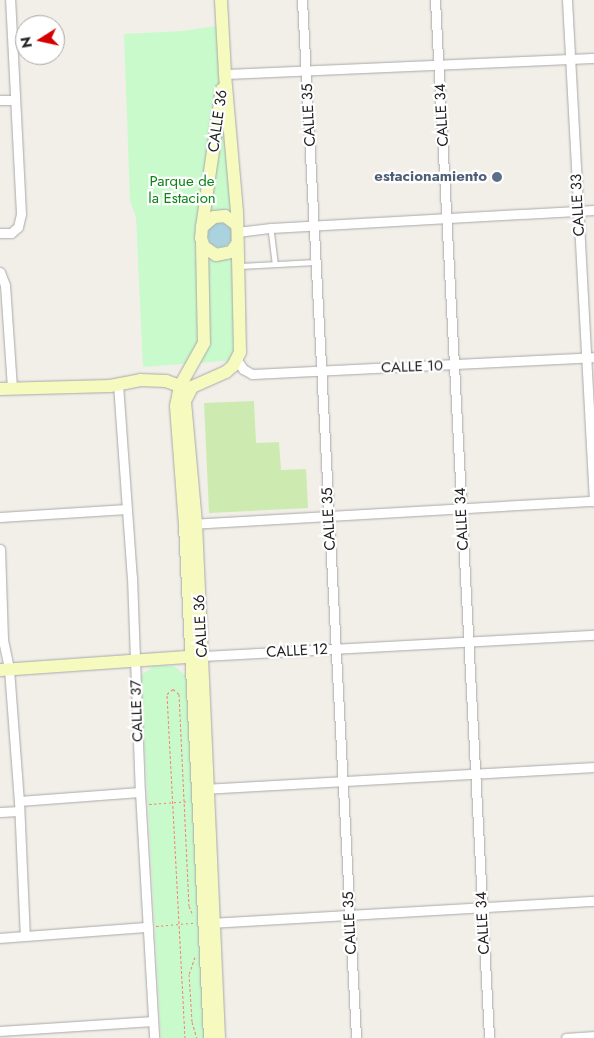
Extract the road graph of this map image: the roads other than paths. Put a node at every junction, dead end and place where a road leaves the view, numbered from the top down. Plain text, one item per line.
1 (10, 0) edge
2 (221, 0) edge
3 (302, 0) edge
4 (435, 0) edge
5 (567, 0) edge
6 (594, 58) edge
7 (570, 59) junction
8 (439, 66) junction
9 (306, 72) junction
10 (225, 74) junction
11 (0, 100) edge
12 (15, 100) junction
13 (578, 210) junction
14 (594, 210) edge
15 (447, 217) junction
16 (314, 225) junction
17 (202, 227) junction
18 (271, 228) junction
19 (0, 233) edge
20 (237, 234) junction
21 (202, 243) junction
22 (316, 262) junction
23 (275, 264) junction
24 (237, 266) junction
25 (0, 272) edge
26 (590, 357) edge
27 (237, 360) junction
28 (455, 365) junction
29 (322, 370) junction
30 (118, 384) junction
31 (180, 386) junction
32 (6, 389) edge
33 (594, 501) edge
34 (462, 509) junction
35 (127, 510) junction
36 (329, 516) junction
37 (0, 517) edge
38 (191, 524) junction
39 (0, 549) edge
40 (594, 635) edge
41 (468, 643) junction
42 (334, 650) junction
43 (197, 656) junction
44 (136, 661) junction
45 (4, 669) edge
46 (594, 767) edge
47 (475, 774) junction
48 (343, 782) junction
49 (140, 792) junction
50 (201, 793) junction
51 (19, 800) junction
52 (20, 811) junction
53 (0, 812) edge
54 (594, 901) edge
55 (482, 909) junction
56 (350, 915) junction
57 (204, 923) junction
58 (148, 928) junction
59 (25, 936) junction
60 (0, 938) edge
61 (153, 1021) junction
62 (0, 1031) edge
63 (594, 1036) edge
64 (154, 1038) edge
65 (210, 1038) edge
66 (219, 1038) edge
67 (356, 1038) edge
68 (489, 1038) edge
69 (566, 1038) edge

1 - 12 street
2 - 10 street, CALLE 36
3 - 9 street, CALLE 35
4 - 8 street, CALLE 34
5 - 7 street, CALLE 33
6 - 7 street
7 - 8 street
7 - 13 street, CALLE 33
8 - 9 street
8 - 15 street, CALLE 34
9 - 10 street
9 - 16 street, CALLE 35
10 - 17 street, CALLE 36
10 - 20 street, CALLE 36
11 - 12 street
12 - 19 street
13 - 14 street
13 - 15 street
13 - 26 street, CALLE 33
15 - 16 street
15 - 28 street, CALLE 34
16 - 18 street
16 - 22 street, CALLE 35
17 - 20 street
17 - 21 street
18 - 20 street
18 - 23 lane
20 - 21 street
20 - 24 street, CALLE 36
21 - 31 street, CALLE 36
22 - 23 lane
22 - 29 street, CALLE 35
23 - 24 lane
24 - 27 street, CALLE 36
25 - 32 street
26 - 28 street, CALLE 10
26 - 33 street, CALLE 33
27 - 29 street, CALLE 10
27 - 38 street, CALLE 36
28 - 29 street, CALLE 10
28 - 34 street, CALLE 34
29 - 36 street, CALLE 35
30 - 31 street
30 - 32 street
30 - 35 street, CALLE 37
31 - 38 street, CALLE 36
33 - 34 street
34 - 36 street
34 - 41 street, CALLE 34
35 - 37 street
35 - 44 street, CALLE 37
36 - 38 street
36 - 42 street, CALLE 35
38 - 43 street, CALLE 36
39 - 45 street
40 - 41 street, CALLE 12
41 - 42 street, CALLE 12
41 - 47 street, CALLE 34
42 - 43 street, CALLE 12
42 - 48 street, CALLE 35
43 - 44 street, CALLE 12
43 - 50 street, CALLE 36
44 - 45 street, CALLE 12
44 - 49 street, CALLE 37
45 - 51 street
46 - 47 street
47 - 48 street
47 - 55 street, CALLE 34
48 - 50 street
48 - 56 street, CALLE 35
49 - 51 street
49 - 58 street, CALLE 37
50 - 57 street, CALLE 36
51 - 52 street
52 - 53 street
52 - 59 street
54 - 55 street
55 - 56 street
55 - 68 street, CALLE 34
56 - 57 street
56 - 67 street, CALLE 35
57 - 65 street, CALLE 36
57 - 66 street, CALLE 36
58 - 59 street
58 - 61 street, CALLE 37
59 - 60 street
61 - 62 street
61 - 64 street, CALLE 37
63 - 69 street

